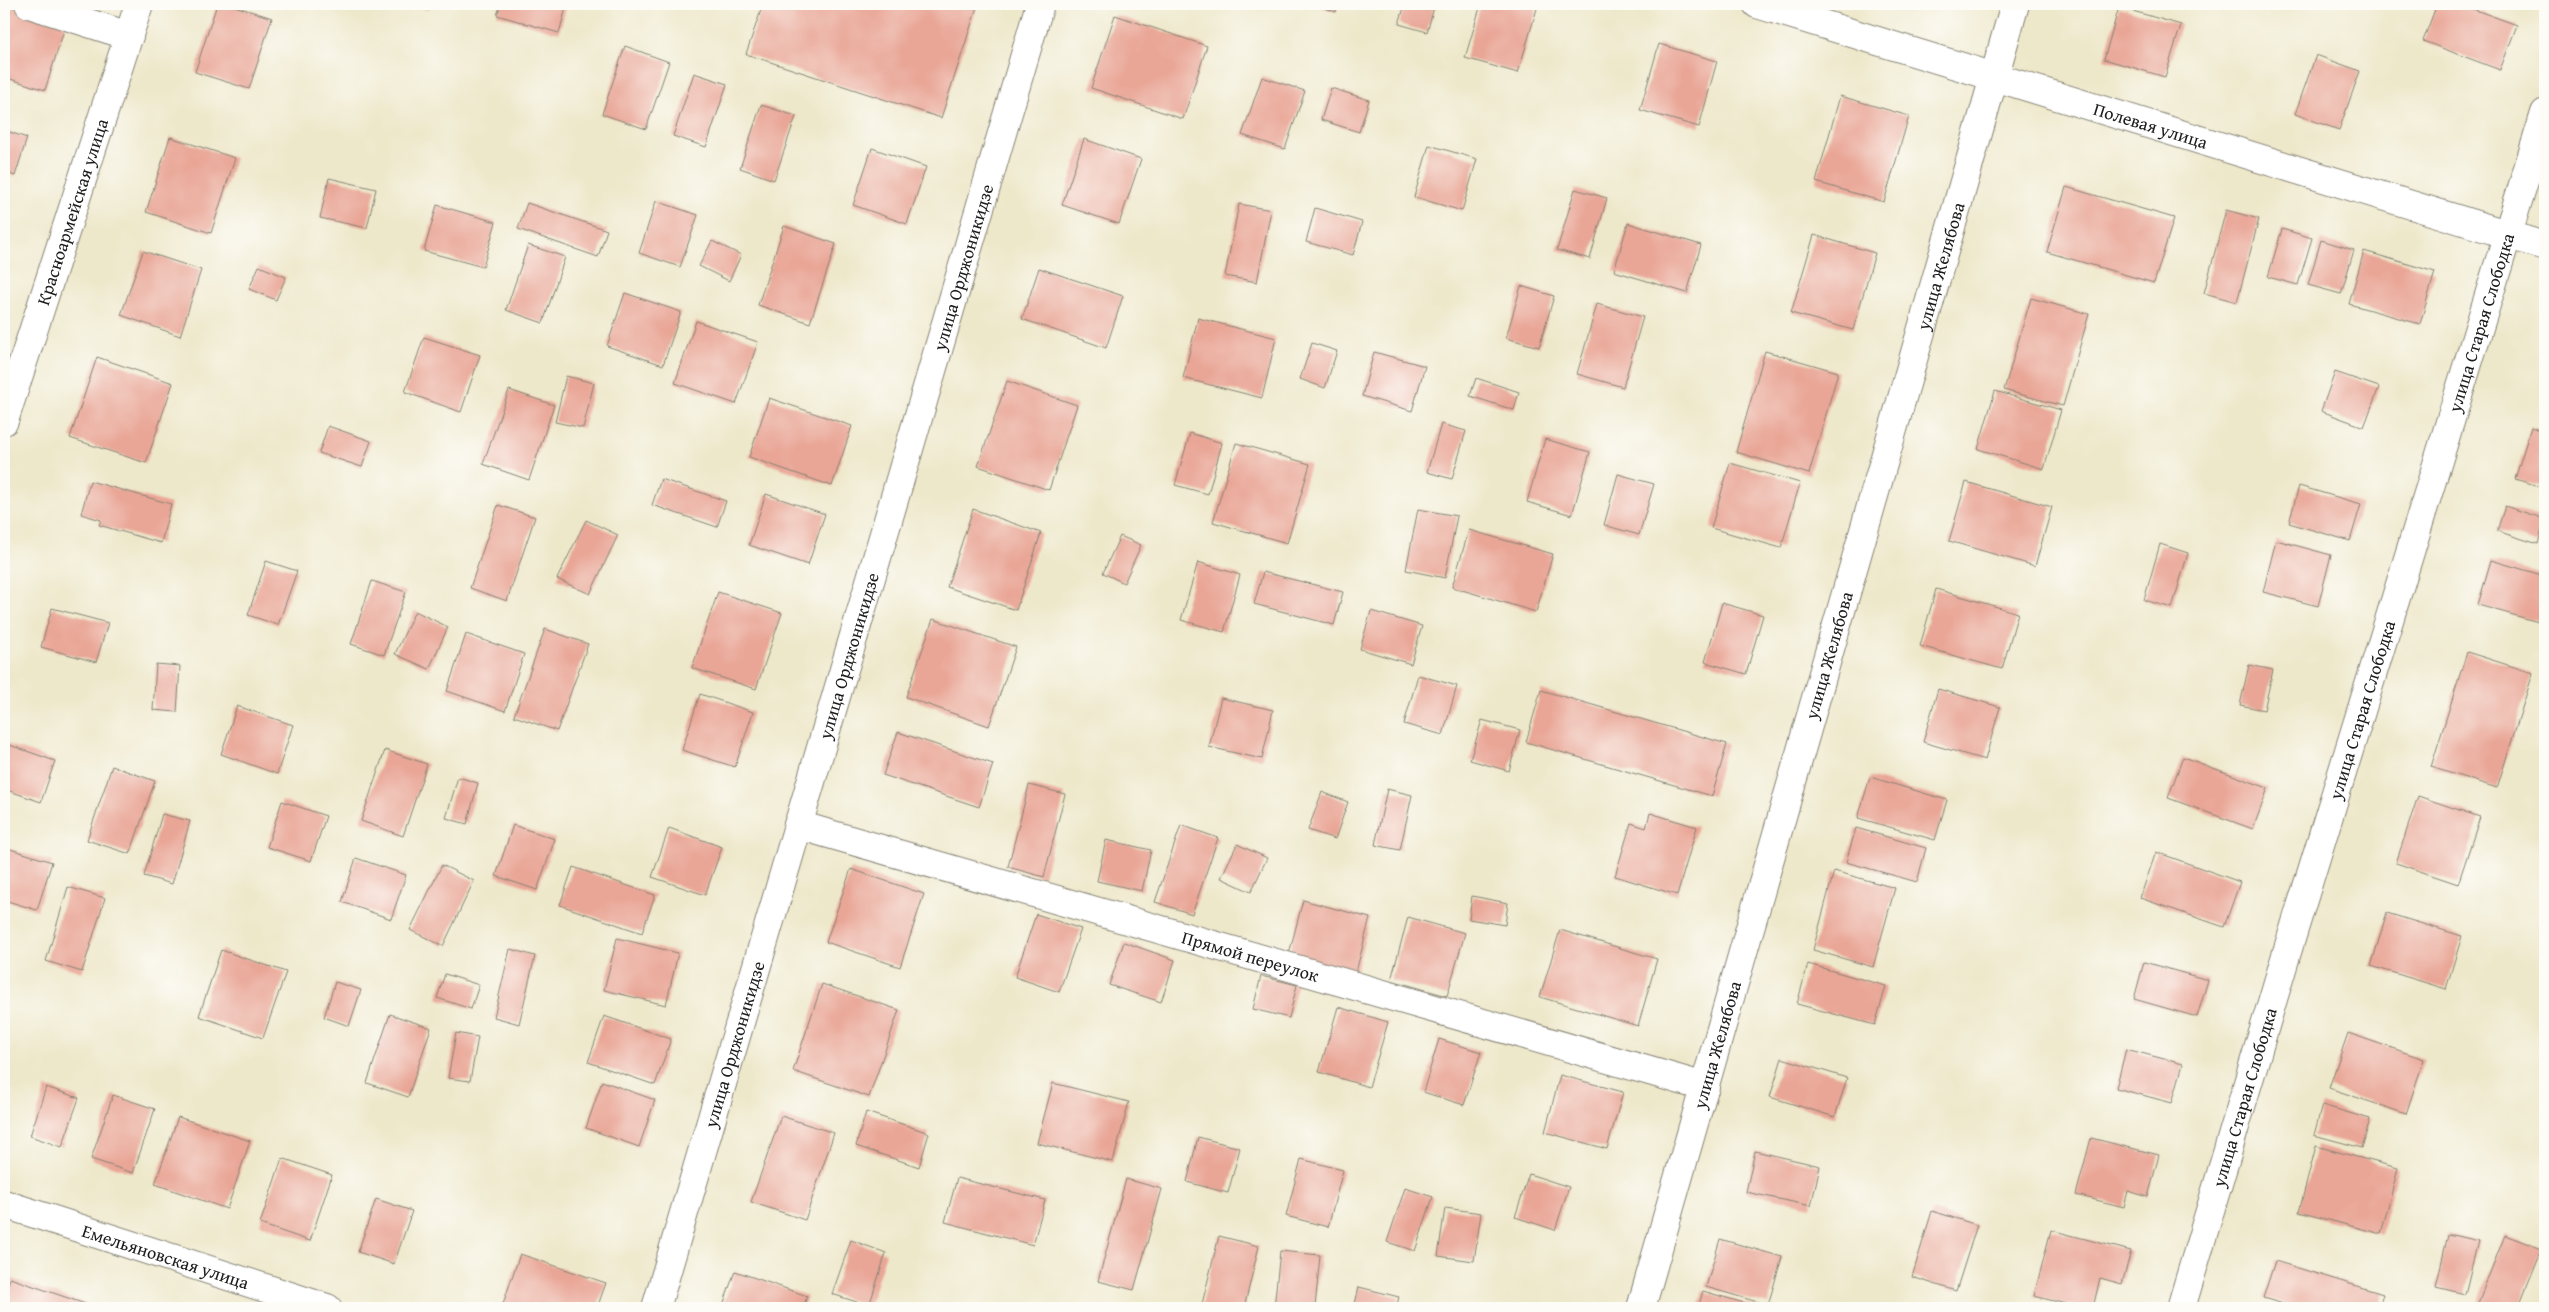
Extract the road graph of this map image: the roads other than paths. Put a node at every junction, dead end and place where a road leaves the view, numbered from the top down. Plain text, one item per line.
1 (30, 4) edge
2 (139, 4) edge
3 (1040, 4) edge
4 (1757, 4) edge
5 (2015, 4) edge
6 (129, 36) junction
7 (1994, 77) junction
8 (2545, 113) edge
9 (2508, 234) junction
10 (2545, 246) edge
11 (4, 421) edge
12 (798, 824) junction
13 (1704, 1087) junction
14 (4, 1204) edge
15 (327, 1308) edge
16 (656, 1308) edge
17 (1641, 1308) edge
18 (2181, 1308) edge

1 - 6 street
2 - 6 street, Красноармейская улица
3 - 12 street, улица Орджоникидзе
4 - 7 street, Полевая улица
5 - 7 street, улица Желябова
6 - 11 street, Красноармейская улица
7 - 9 street, Полевая улица
7 - 13 street, улица Желябова
8 - 9 street, улица Старая Слободка
9 - 10 street, Полевая улица
9 - 18 street, улица Старая Слободка
12 - 13 street, Прямой переулок
12 - 16 street, улица Орджоникидзе
13 - 17 street, улица Желябова
14 - 15 street, Емельяновская улица

